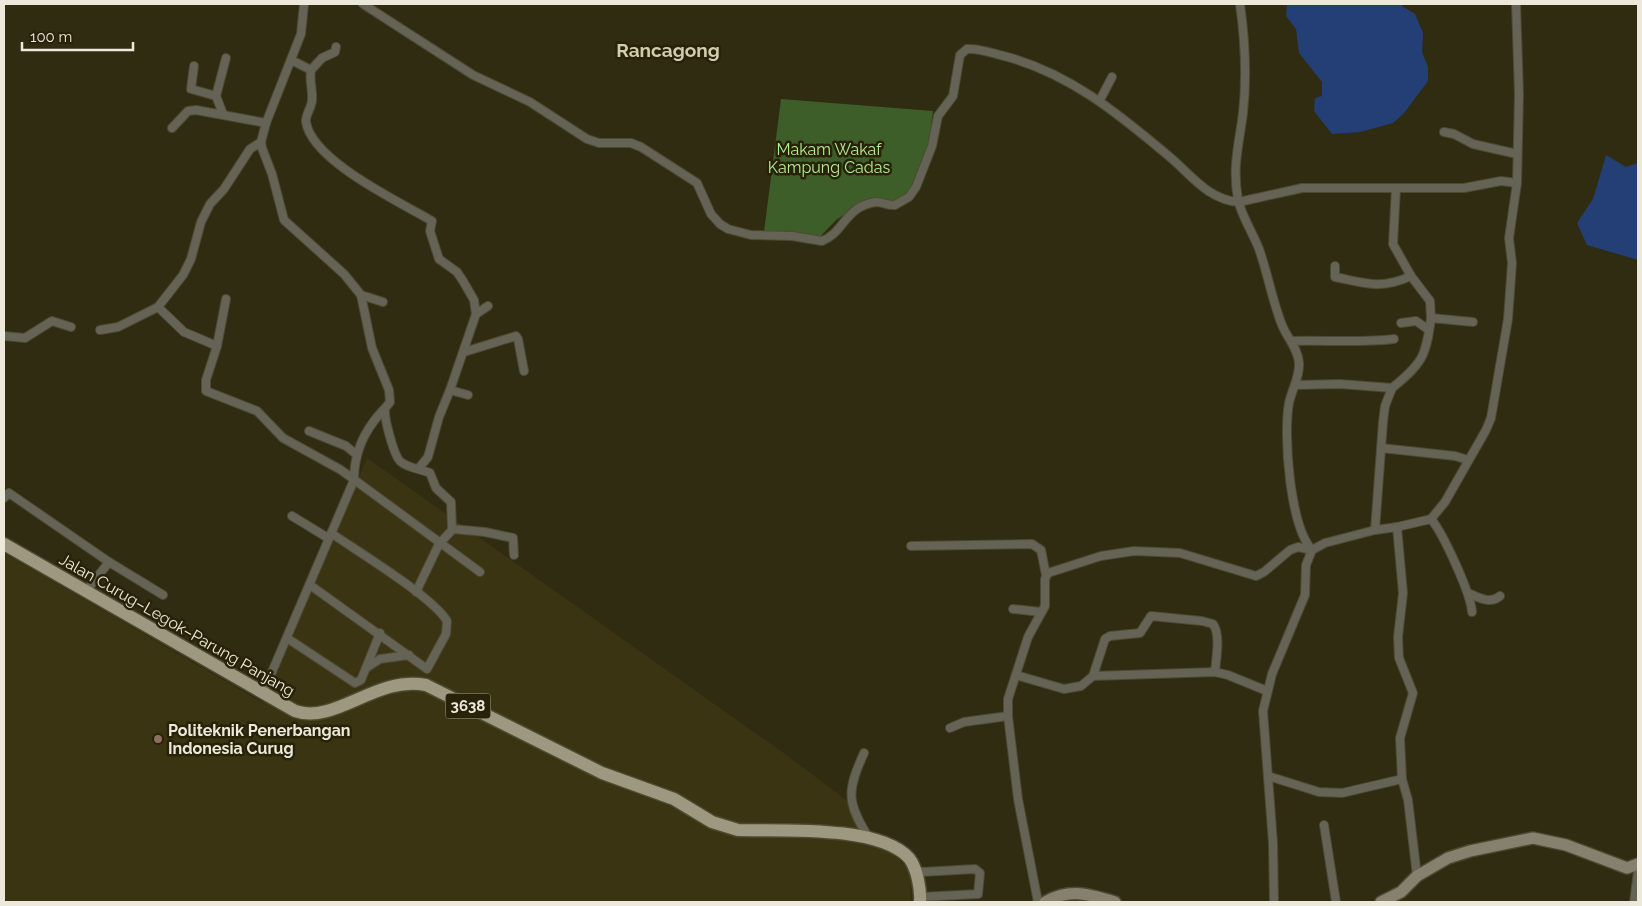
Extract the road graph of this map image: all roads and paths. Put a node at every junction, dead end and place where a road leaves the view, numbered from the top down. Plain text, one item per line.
1 (304, 4) edge
2 (363, 4) edge
3 (1240, 4) edge
4 (1516, 4) edge
5 (1524, 4) edge
6 (336, 47) dead end
7 (226, 58) dead end
8 (291, 60) junction
9 (194, 66) dead end
10 (312, 70) junction
11 (1112, 77) dead end
12 (216, 96) junction
13 (1100, 100) junction
14 (223, 114) junction
15 (266, 123) junction
16 (172, 128) dead end
17 (1444, 132) dead end
18 (261, 142) junction
19 (1517, 154) junction
20 (1517, 183) junction
21 (1396, 188) junction
22 (1239, 202) junction
23 (1335, 266) dead end
24 (1411, 276) junction
25 (360, 295) junction
26 (226, 299) dead end
27 (383, 302) dead end
28 (488, 306) dead end
29 (158, 307) junction
30 (476, 314) junction
31 (1431, 318) junction
32 (1473, 322) dead end
33 (1401, 323) dead end
34 (71, 327) dead end
35 (100, 330) dead end
36 (1429, 330) junction
37 (4, 336) edge
38 (1394, 339) dead end
39 (1291, 342) junction
40 (217, 346) junction
41 (464, 352) junction
42 (524, 370) dead end
43 (1295, 385) junction
44 (1392, 388) junction
45 (450, 390) junction
46 (468, 395) dead end
47 (385, 409) junction
48 (308, 431) dead end
49 (1381, 448) junction
50 (357, 455) junction
51 (1468, 460) junction
52 (419, 468) junction
53 (354, 480) junction
54 (4, 498) edge
55 (292, 516) dead end
56 (1431, 519) junction
57 (1397, 528) junction
58 (452, 530) junction
59 (1375, 530) junction
60 (330, 536) junction
61 (4, 544) edge
62 (439, 544) junction
63 (911, 546) dead end
64 (1312, 550) junction
65 (514, 555) dead end
66 (109, 562) junction
67 (480, 572) dead end
68 (1046, 575) junction
69 (310, 586) junction
70 (87, 590) junction
71 (416, 592) junction
72 (1468, 593) junction
73 (163, 595) dead end
74 (1500, 596) dead end
75 (1013, 609) dead end
76 (1041, 612) junction
77 (1472, 612) dead end
78 (380, 634) junction
79 (287, 638) junction
80 (409, 655) junction
81 (366, 668) junction
82 (1215, 672) junction
83 (1016, 675) junction
84 (1094, 676) junction
85 (1266, 691) junction
86 (263, 693) junction
87 (1008, 716) junction
88 (950, 728) dead end
89 (864, 753) dead end
90 (1268, 776) junction
91 (1402, 780) junction
92 (1324, 825) dead end
93 (869, 838) junction
94 (1638, 864) edge
95 (915, 869) junction
96 (1638, 872) edge
97 (1416, 876) junction
98 (920, 900) edge
99 (1394, 900) edge
100 (1038, 902) edge
101 (1045, 902) edge
102 (1115, 902) edge
103 (1274, 902) edge
104 (1336, 902) edge
105 (1381, 902) edge
106 (1634, 902) edge

1 - 8 street
2 - 13 street
3 - 22 street
4 - 5 street
4 - 19 street
6 - 10 street
7 - 12 street
8 - 10 street
8 - 15 street
9 - 12 street
10 - 30 street
11 - 13 street
12 - 14 street
13 - 22 street
14 - 15 street
14 - 16 street
15 - 18 street
17 - 19 street
18 - 25 street
18 - 29 street
19 - 20 street
20 - 21 street
20 - 51 street
21 - 22 street
21 - 24 street
22 - 39 street
23 - 24 street
24 - 31 street
25 - 27 street
25 - 47 street
26 - 40 street
28 - 30 street
29 - 35 street
29 - 40 street
30 - 41 street
31 - 32 street
31 - 36 street
33 - 36 street
34 - 37 street
36 - 44 street
38 - 39 street
39 - 43 street
40 - 53 street
41 - 42 street
41 - 45 street
43 - 44 street
43 - 64 street
44 - 49 street
45 - 46 street
45 - 52 street
47 - 50 street
47 - 52 street
48 - 50 street
49 - 51 street
49 - 59 street
50 - 53 street
51 - 56 street
52 - 58 street
53 - 60 street
53 - 62 street
54 - 66 street
55 - 60 street
56 - 57 street
56 - 72 street
57 - 59 street
57 - 91 street
58 - 62 street
58 - 65 street
59 - 64 street
60 - 69 street
60 - 71 street
61 - 70 main road, Jalan Curug–Legok–Parung Panjang / 3638
62 - 67 street
62 - 71 street
63 - 68 street
64 - 68 street
64 - 85 street
66 - 70 street
66 - 73 street
68 - 76 street
69 - 78 street
69 - 79 street
70 - 86 main road, Jalan Curug–Legok–Parung Panjang / 3638
71 - 80 street
72 - 74 street
72 - 77 street
75 - 76 street
76 - 83 street
78 - 80 street
78 - 81 street
79 - 81 street
79 - 86 street
80 - 81 street
82 - 84 street
82 - 84 street
82 - 85 street
83 - 84 street
83 - 87 street
85 - 90 street
86 - 93 main road, Jalan Curug–Legok–Parung Panjang / 3638
87 - 88 street
87 - 100 street
89 - 93 street
90 - 91 street
90 - 103 street
91 - 97 street
92 - 104 street
93 - 95 main road, Jalan Curug–Legok–Parung Panjang / 3638
94 - 97 street
95 - 98 main road
95 - 98 street
96 - 106 street
97 - 99 street
99 - 105 street
101 - 102 street

